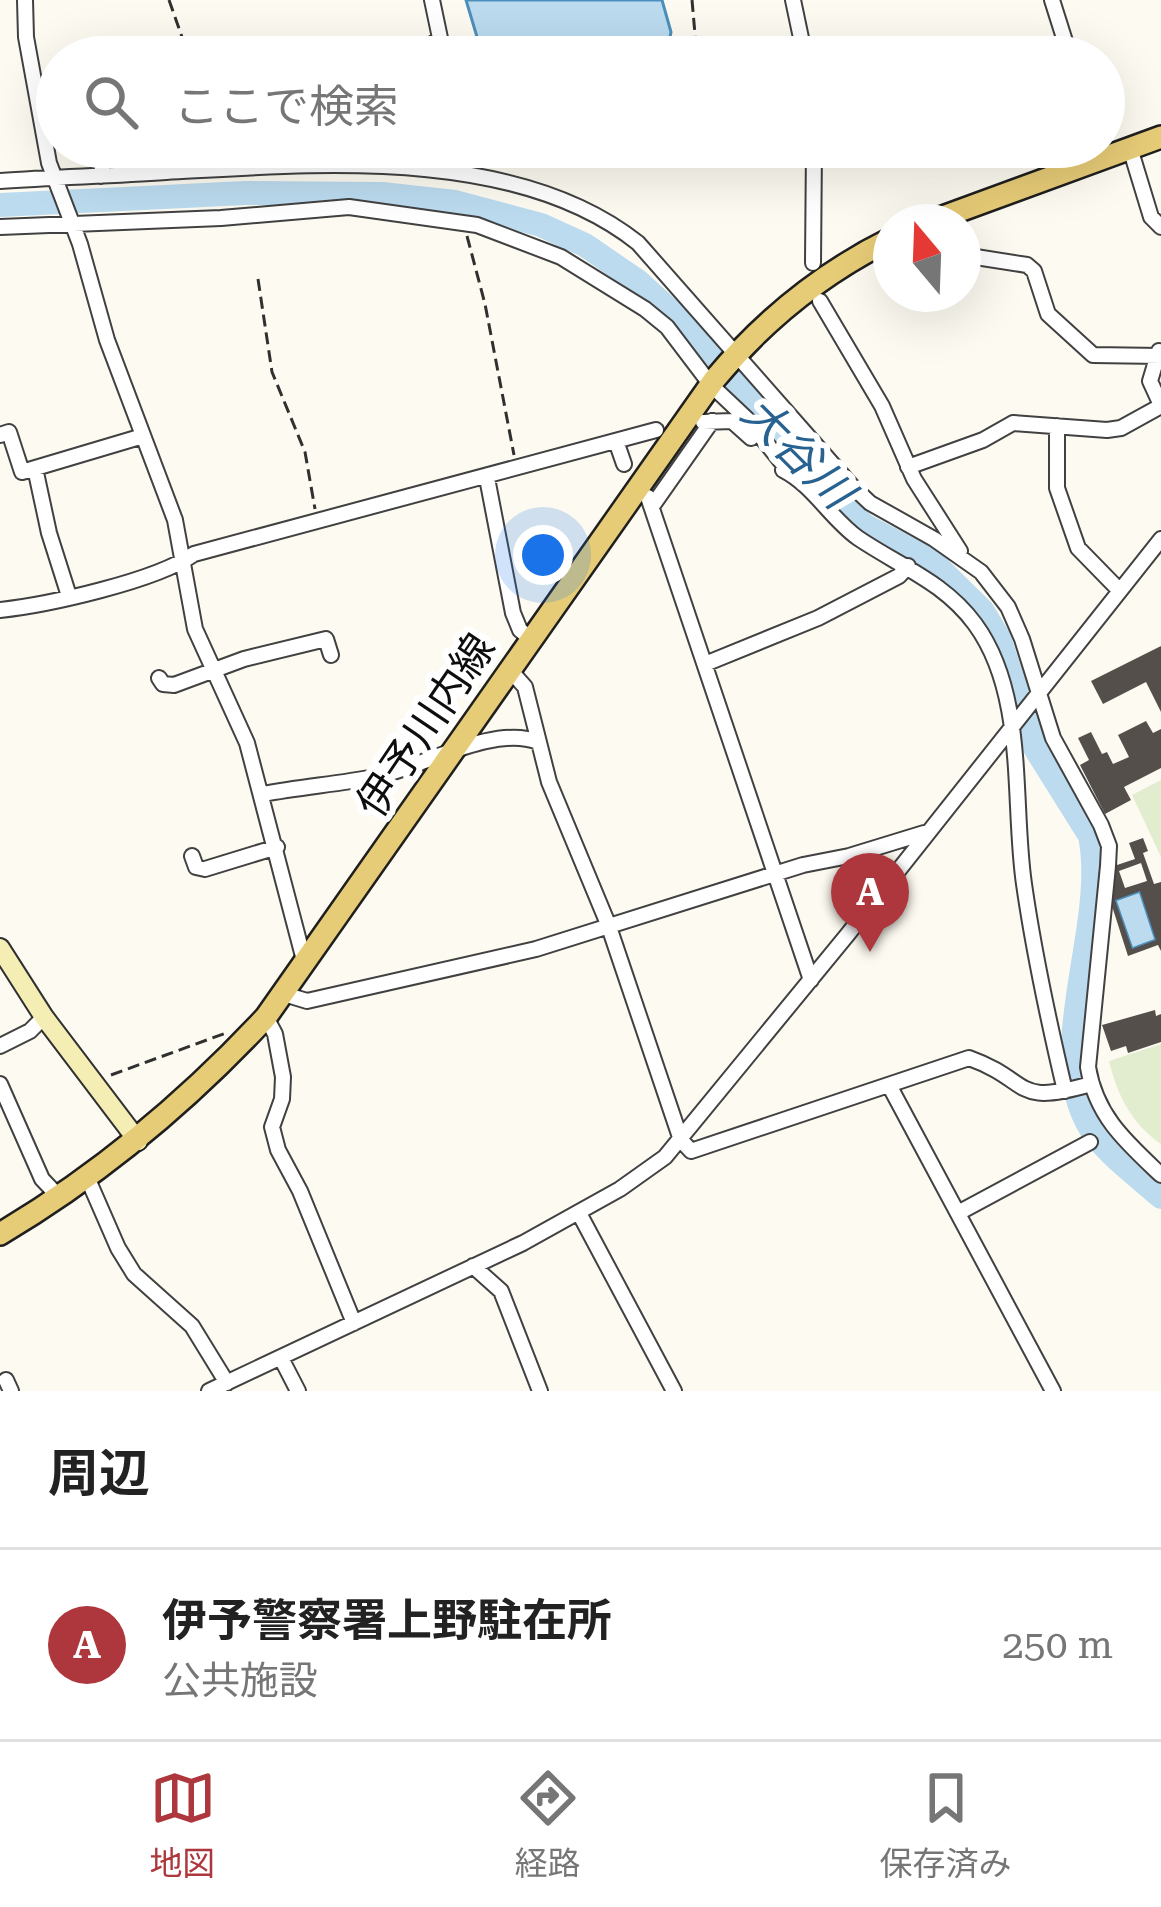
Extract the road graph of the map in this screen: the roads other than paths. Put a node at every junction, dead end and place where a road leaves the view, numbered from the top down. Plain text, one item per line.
1 (26, 0) edge
2 (432, 0) edge
3 (793, 0) edge
4 (1052, 0) edge
5 (440, 36) edge
6 (801, 36) edge
7 (1063, 36) edge
8 (36, 85) edge
9 (1161, 137) edge
10 (1130, 148) junction
11 (1125, 149) edge
12 (53, 168) edge
13 (102, 168) edge
14 (267, 168) edge
15 (375, 168) edge
16 (814, 168) edge
17 (1064, 168) edge
18 (100, 176) junction
19 (56, 180) junction
20 (0, 181) edge
21 (974, 204) edge
22 (73, 222) junction
23 (0, 227) edge
24 (1161, 227) edge
25 (873, 250) edge
26 (981, 258) edge
27 (813, 263) dead end
28 (820, 302) dead end
29 (1160, 353) edge
30 (722, 371) junction
31 (1161, 405) edge
32 (1057, 426) junction
33 (656, 430) dead end
34 (0, 435) edge
35 (143, 436) junction
36 (616, 441) junction
37 (826, 462) junction
38 (624, 464) dead end
39 (908, 467) junction
40 (35, 468) junction
41 (487, 478) junction
42 (800, 478) junction
43 (1161, 539) edge
44 (1154, 552) edge
45 (182, 563) junction
46 (970, 565) junction
47 (908, 566) junction
48 (1119, 590) junction
49 (70, 596) junction
50 (0, 610) edge
51 (531, 639) junction
52 (331, 655) dead end
53 (705, 664) junction
54 (212, 670) junction
55 (510, 670) junction
56 (159, 678) dead end
57 (1035, 697) junction
58 (1015, 725) junction
59 (538, 742) junction
60 (455, 751) junction
61 (263, 794) junction
62 (924, 833) junction
63 (277, 847) junction
64 (192, 856) dead end
65 (774, 874) junction
66 (608, 924) junction
67 (0, 948) edge
68 (305, 965) junction
69 (811, 980) junction
70 (284, 994) junction
71 (44, 1017) junction
72 (266, 1017) junction
73 (0, 1046) edge
74 (0, 1084) edge
75 (889, 1085) junction
76 (1078, 1088) junction
77 (681, 1140) junction
78 (138, 1141) junction
79 (1090, 1142) dead end
80 (1161, 1174) edge
81 (88, 1177) junction
82 (60, 1198) junction
83 (579, 1213) junction
84 (958, 1213) junction
85 (0, 1234) edge
86 (473, 1266) junction
87 (354, 1323) junction
88 (281, 1358) junction
89 (227, 1383) junction
90 (209, 1391) edge
91 (298, 1391) edge
92 (541, 1391) edge
93 (674, 1391) edge
94 (1053, 1391) edge

1 - 8 street
2 - 5 street
3 - 6 street
4 - 7 street
9 - 10 main road
10 - 11 main road
10 - 24 street
12 - 19 street
13 - 18 street
14 - 18 street
15 - 30 street
16 - 27 street
17 - 21 main road
18 - 19 street
19 - 20 street
19 - 22 street
22 - 23 street
22 - 30 street
22 - 35 street
25 - 30 main road, 伊予川内線
26 - 29 street
28 - 39 street
29 - 31 street
30 - 37 street
30 - 42 street
30 - 51 main road, 伊予川内線
31 - 32 street
32 - 39 street
32 - 48 street
33 - 36 street
34 - 40 street
35 - 40 street
35 - 45 street
36 - 38 street
36 - 41 street
37 - 42 street
37 - 46 street
39 - 46 street
40 - 49 street
41 - 45 street
41 - 51 street
42 - 47 street
42 - 53 street
43 - 44 street
44 - 48 street
45 - 49 street
45 - 54 street
46 - 57 street
47 - 53 street
47 - 58 street
48 - 57 street
49 - 50 street
51 - 55 main road, 伊予川内線
52 - 54 street
53 - 65 street
54 - 56 street
54 - 61 street
55 - 59 street
55 - 60 main road, 伊予川内線
57 - 58 street
57 - 76 street
58 - 62 street
58 - 76 street
59 - 60 street
59 - 66 street
60 - 61 street
60 - 68 main road, 伊予川内線
61 - 63 street
62 - 65 street
62 - 69 street
63 - 64 street
63 - 68 street
65 - 66 street
65 - 69 street
66 - 70 street
66 - 77 street
67 - 71 street
68 - 70 main road, 伊予川内線
69 - 77 street
70 - 72 main road, 伊予川内線
71 - 73 street
71 - 78 street
72 - 78 main road, 伊予川内線
72 - 87 street
74 - 82 street
75 - 76 street
75 - 77 street
75 - 84 street
76 - 80 street
77 - 83 street
78 - 81 main road, 伊予川内線
79 - 84 street
81 - 82 main road, 伊予川内線
81 - 89 street
82 - 85 main road, 伊予川内線
83 - 86 street
83 - 93 street
84 - 94 street
86 - 87 street
86 - 92 street
87 - 88 street
88 - 89 street
88 - 91 street
89 - 90 street

